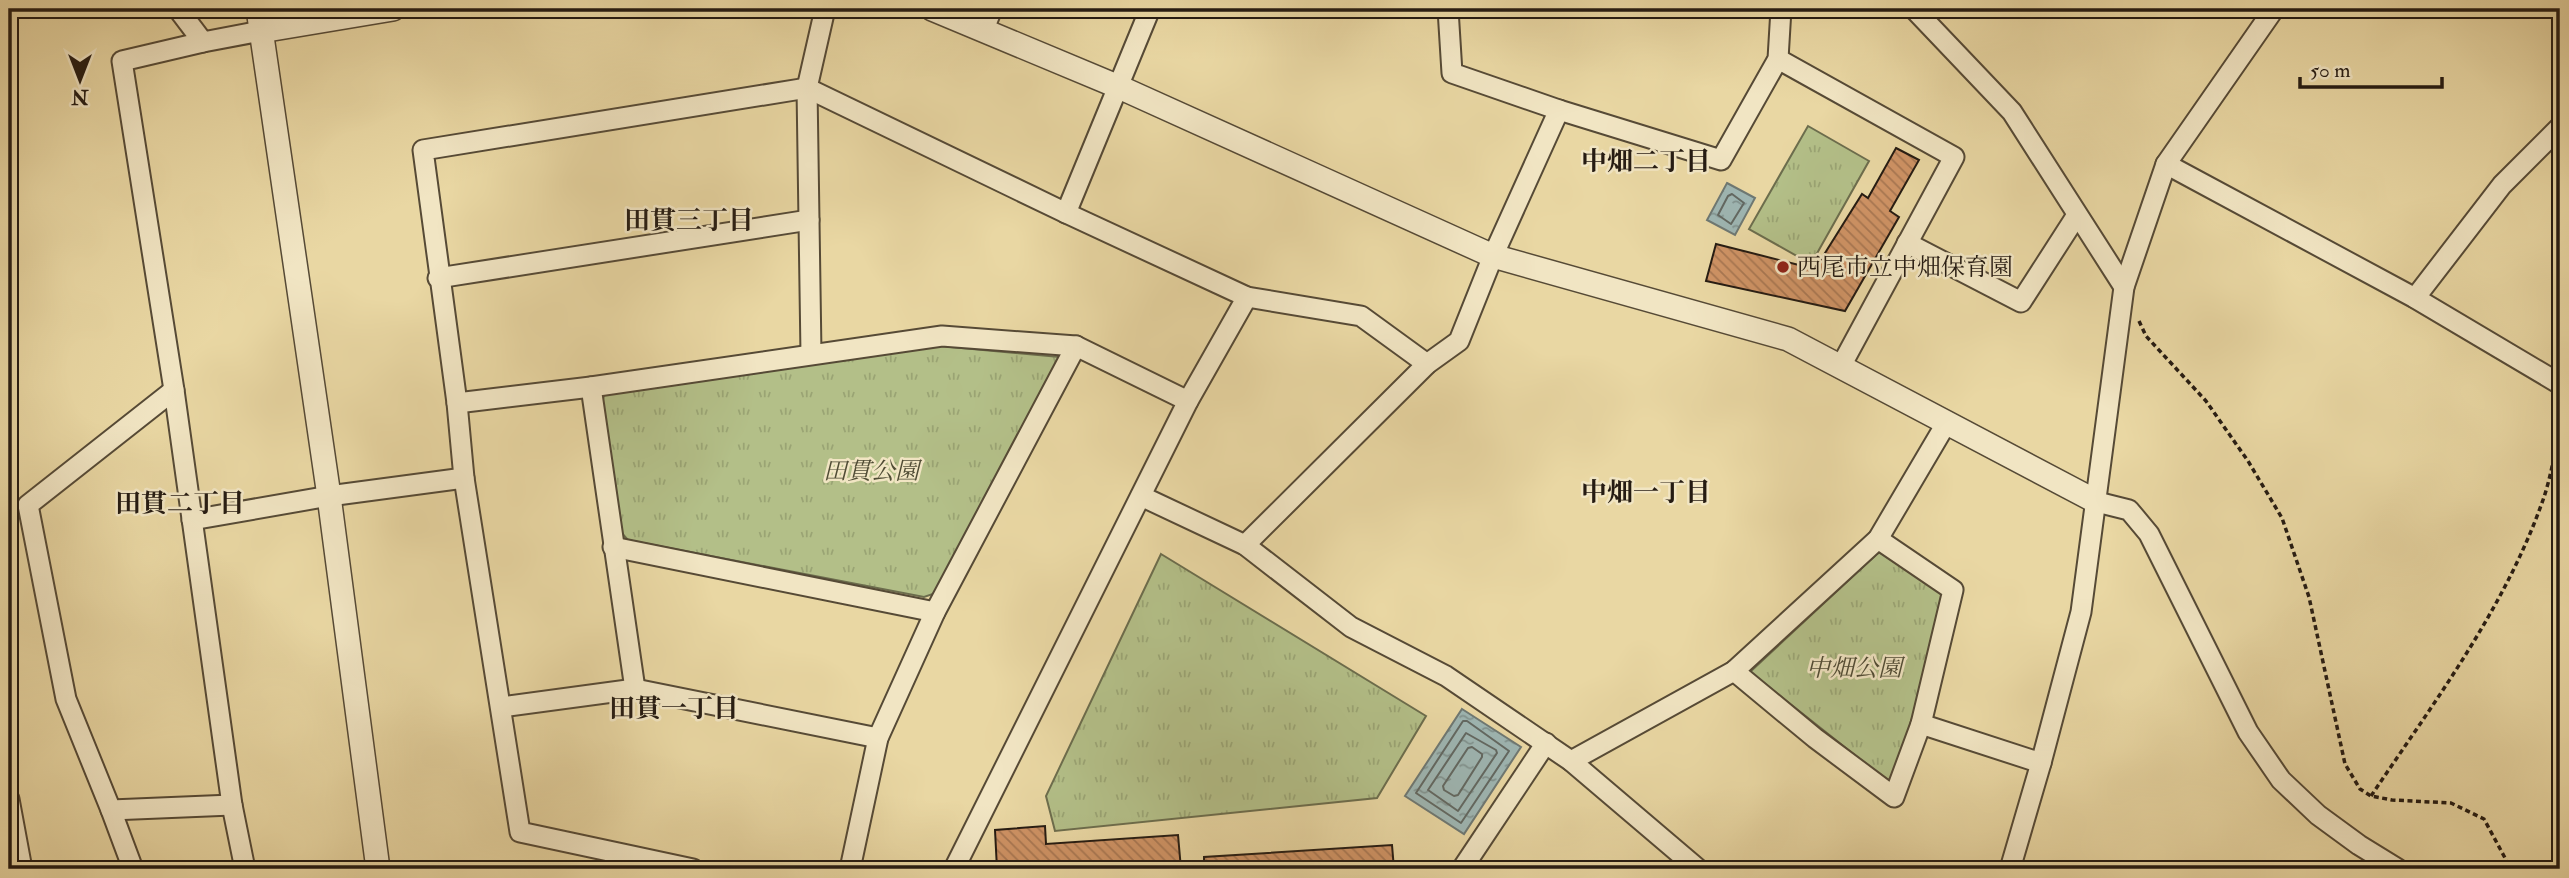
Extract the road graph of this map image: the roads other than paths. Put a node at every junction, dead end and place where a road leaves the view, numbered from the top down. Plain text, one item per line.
1 (178, 9) edge
2 (391, 9) edge
3 (825, 9) edge
4 (932, 9) edge
5 (1150, 9) edge
6 (1448, 9) edge
7 (1781, 9) edge
8 (1914, 9) edge
9 (2274, 9) edge
10 (988, 19) edge
11 (259, 20) edge
12 (203, 42) junction
13 (1778, 59) junction
14 (1119, 87) junction
15 (807, 88) junction
16 (1559, 110) junction
17 (2560, 127) edge
18 (2166, 164) junction
19 (1066, 214) junction
20 (2077, 215) junction
21 (809, 220) junction
22 (1907, 243) junction
23 (1493, 256) junction
24 (438, 278) junction
25 (2124, 287) junction
26 (1247, 297) junction
27 (2415, 298) junction
28 (1076, 346) junction
29 (811, 354) junction
30 (1427, 364) junction
31 (1841, 366) junction
32 (2560, 384) edge
33 (591, 387) junction
34 (174, 390) junction
35 (1188, 401) junction
36 (457, 403) junction
37 (1947, 422) junction
38 (464, 478) junction
39 (329, 496) junction
40 (1141, 496) junction
41 (2097, 502) junction
42 (192, 520) junction
43 (1878, 539) junction
44 (1245, 545) junction
45 (613, 547) junction
46 (935, 612) junction
47 (1734, 671) junction
48 (635, 689) junction
49 (502, 707) junction
50 (1921, 724) junction
51 (878, 738) junction
52 (1546, 743) junction
53 (1571, 761) junction
54 (2041, 763) junction
55 (9, 799) edge
56 (232, 805) junction
57 (111, 810) junction
58 (22, 869) edge
59 (133, 869) edge
60 (245, 869) edge
61 (378, 869) edge
62 (692, 869) edge
63 (850, 869) edge
64 (954, 869) edge
65 (1462, 869) edge
66 (1698, 869) edge
67 (2010, 869) edge
68 (2398, 869) edge

1 - 12 street
2 - 11 street
3 - 15 street
4 - 10 street
5 - 14 street
6 - 16 street
7 - 13 street
8 - 20 street
9 - 18 street
10 - 14 street
11 - 12 street
11 - 39 street
12 - 34 street
13 - 16 street
13 - 22 street
14 - 19 street
14 - 23 street
15 - 19 street
15 - 21 street
15 - 24 street
16 - 23 street
17 - 27 street
18 - 25 street
18 - 27 street
19 - 26 street
20 - 22 street
20 - 25 street
21 - 24 street
21 - 29 street
22 - 31 street
23 - 30 street
23 - 31 street
24 - 36 street
25 - 41 street
26 - 30 street
26 - 35 street
27 - 32 street
28 - 29 street
28 - 35 street
28 - 46 street
29 - 33 street
30 - 44 street
31 - 37 street
33 - 36 street
33 - 45 street
34 - 42 street
34 - 57 street
35 - 40 street
36 - 38 street
37 - 41 street
37 - 43 street
38 - 39 street
38 - 49 street
39 - 42 street
39 - 61 street
40 - 44 street
40 - 64 street
41 - 54 street
41 - 68 street
42 - 56 street
43 - 47 street
43 - 50 street
44 - 52 street
45 - 46 street
45 - 48 street
46 - 51 street
47 - 50 street
47 - 53 street
48 - 49 street
48 - 51 street
49 - 62 street
50 - 54 street
51 - 63 street
52 - 53 street
52 - 65 street
53 - 66 street
54 - 67 street
55 - 58 street
56 - 57 street
56 - 60 street
57 - 59 street

